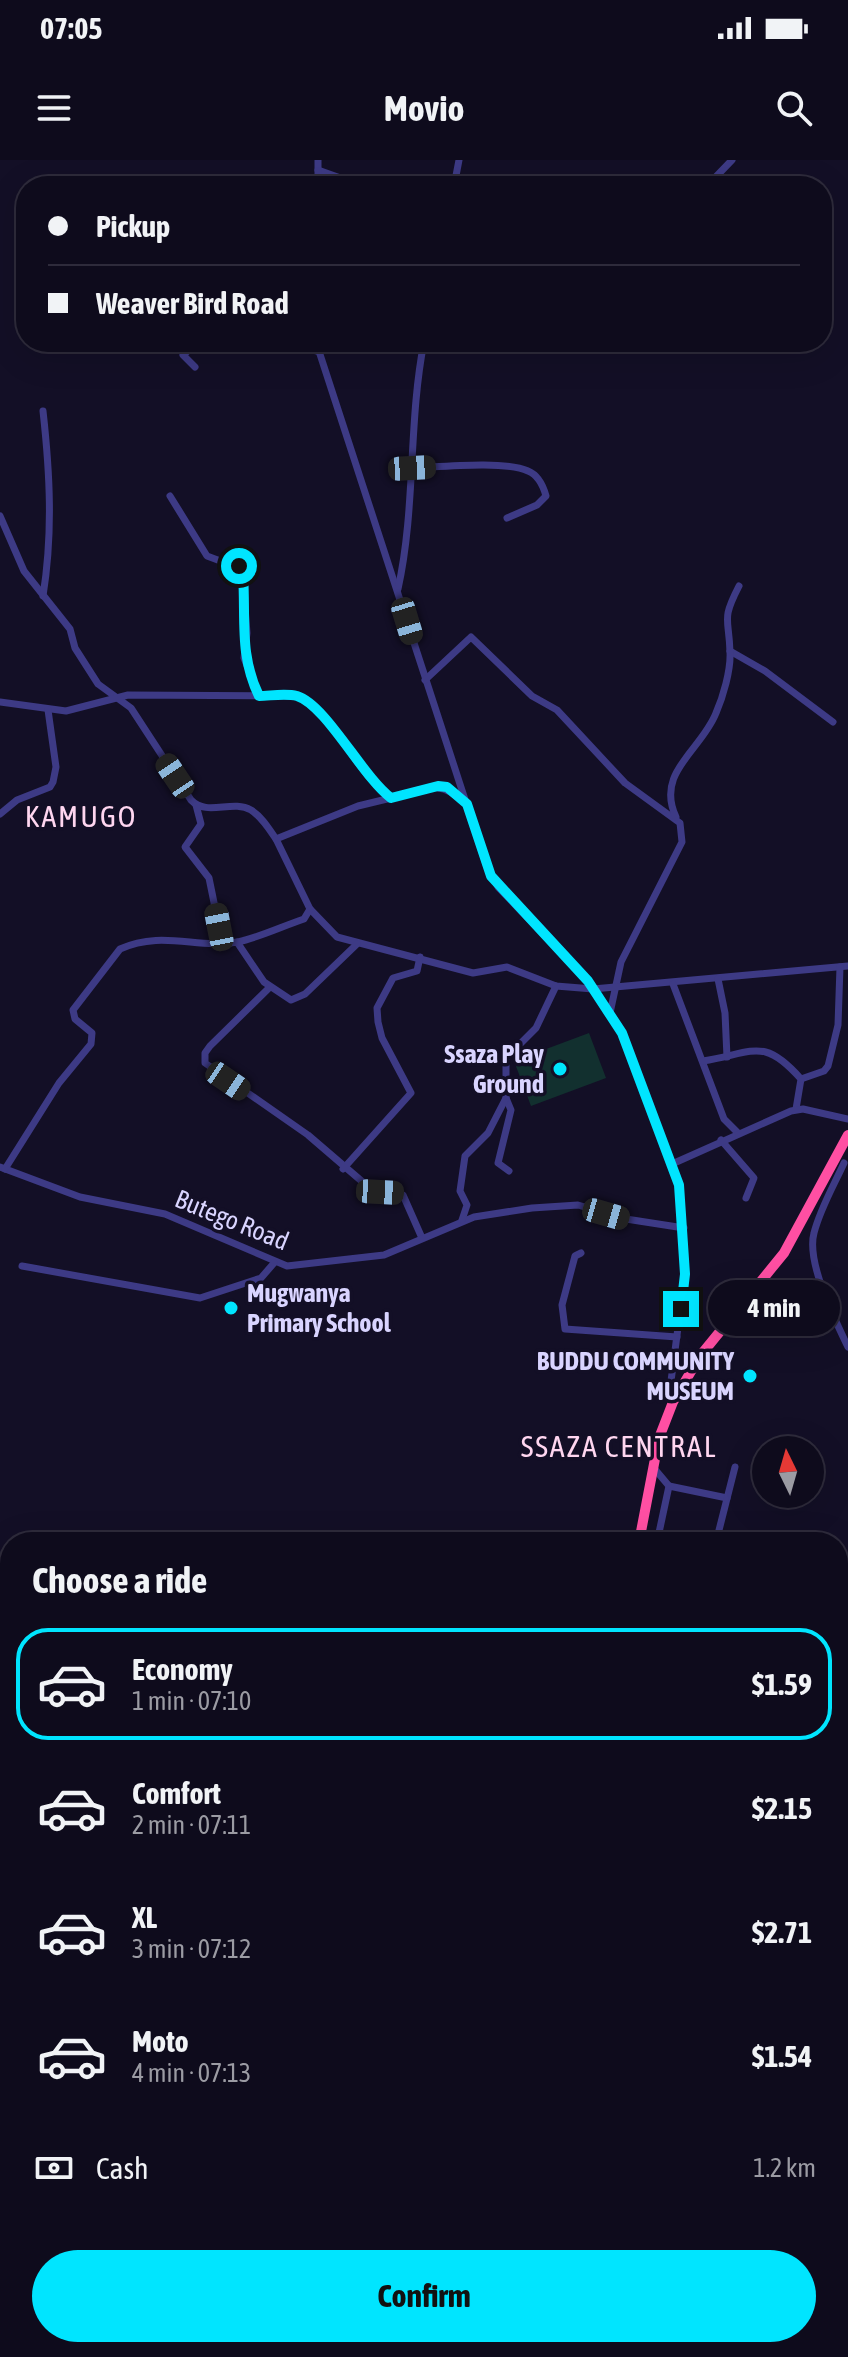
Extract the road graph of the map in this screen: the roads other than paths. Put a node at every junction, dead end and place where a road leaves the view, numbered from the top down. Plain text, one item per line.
1 (318, 160) edge
2 (732, 160) edge
3 (318, 170) junction
4 (318, 176) edge
5 (335, 176) edge
6 (717, 176) edge
7 (186, 352) edge
8 (317, 352) edge
9 (423, 352) edge
10 (195, 367) dead end
11 (43, 411) dead end
12 (412, 468) junction
13 (170, 496) dead end
14 (0, 516) edge
15 (507, 518) dead end
16 (739, 586) dead end
17 (397, 591) junction
18 (43, 596) junction
19 (730, 651) junction
20 (425, 680) junction
21 (259, 696) junction
22 (114, 699) junction
23 (0, 702) edge
24 (48, 710) junction
25 (833, 722) dead end
26 (391, 798) junction
27 (467, 804) junction
28 (196, 805) junction
29 (0, 814) edge
30 (677, 819) junction
31 (276, 839) junction
32 (310, 909) junction
33 (316, 918) junction
34 (304, 919) junction
35 (220, 932) junction
36 (216, 942) junction
37 (233, 942) junction
38 (357, 944) junction
39 (420, 957) junction
40 (844, 966) edge
41 (718, 979) junction
42 (673, 984) junction
43 (556, 986) junction
44 (270, 987) junction
45 (617, 988) junction
46 (593, 989) junction
47 (610, 1013) junction
48 (727, 1057) junction
49 (703, 1061) junction
50 (801, 1079) junction
51 (506, 1098) junction
52 (796, 1109) junction
53 (848, 1119) edge
54 (738, 1133) junction
55 (848, 1135) edge
56 (721, 1140) junction
57 (843, 1163) edge
58 (672, 1164) junction
59 (3, 1168) edge
60 (343, 1169) junction
61 (509, 1171) dead end
62 (746, 1198) dead end
63 (461, 1222) junction
64 (684, 1228) junction
65 (422, 1238) junction
66 (581, 1253) dead end
67 (274, 1263) junction
68 (22, 1266) dead end
69 (677, 1337) junction
70 (848, 1347) edge
71 (673, 1402) junction
72 (653, 1467) junction
73 (735, 1467) dead end
74 (669, 1486) junction
75 (727, 1498) junction
76 (641, 1532) edge
77 (659, 1532) edge
78 (718, 1532) edge

1 - 3 street
2 - 6 street
3 - 4 street
3 - 5 street
7 - 10 street
8 - 17 street
9 - 12 street
11 - 18 street
12 - 15 street
12 - 17 street
13 - 21 street
14 - 18 street
16 - 19 street
17 - 20 street
18 - 22 street
19 - 25 street
19 - 30 street
20 - 27 street
20 - 30 street
21 - 22 street
21 - 26 street
22 - 24 street
22 - 28 street
23 - 24 street
24 - 29 street
26 - 27 street
26 - 31 street
27 - 46 street
28 - 31 street
28 - 35 street
30 - 45 street
31 - 32 street
32 - 33 street
32 - 34 street
33 - 34 street
33 - 38 street
34 - 37 street
35 - 36 street
35 - 37 street
36 - 37 street
36 - 59 street
37 - 44 street
38 - 39 street
38 - 44 street
39 - 43 street
39 - 60 street
40 - 41 street
40 - 50 street
41 - 42 street
41 - 48 street
42 - 45 street
42 - 49 street
43 - 46 street
43 - 51 street
44 - 60 street
45 - 46 street
45 - 47 street
46 - 47 street
47 - 58 street
48 - 49 street
48 - 50 street
49 - 54 street
50 - 52 street
51 - 61 street
51 - 63 street
52 - 53 street
52 - 54 street
54 - 56 street
55 - 57 highway
56 - 58 street
56 - 62 street
57 - 70 street
57 - 71 highway
58 - 64 street
59 - 67 street, Butego Road
60 - 65 street
63 - 64 street, Butego Road
63 - 65 street, Butego Road
64 - 69 street
65 - 67 street, Butego Road
66 - 69 street
67 - 68 street
69 - 71 street
71 - 72 highway
72 - 74 street
72 - 76 highway
73 - 75 street
74 - 75 street
74 - 77 street
75 - 78 street

